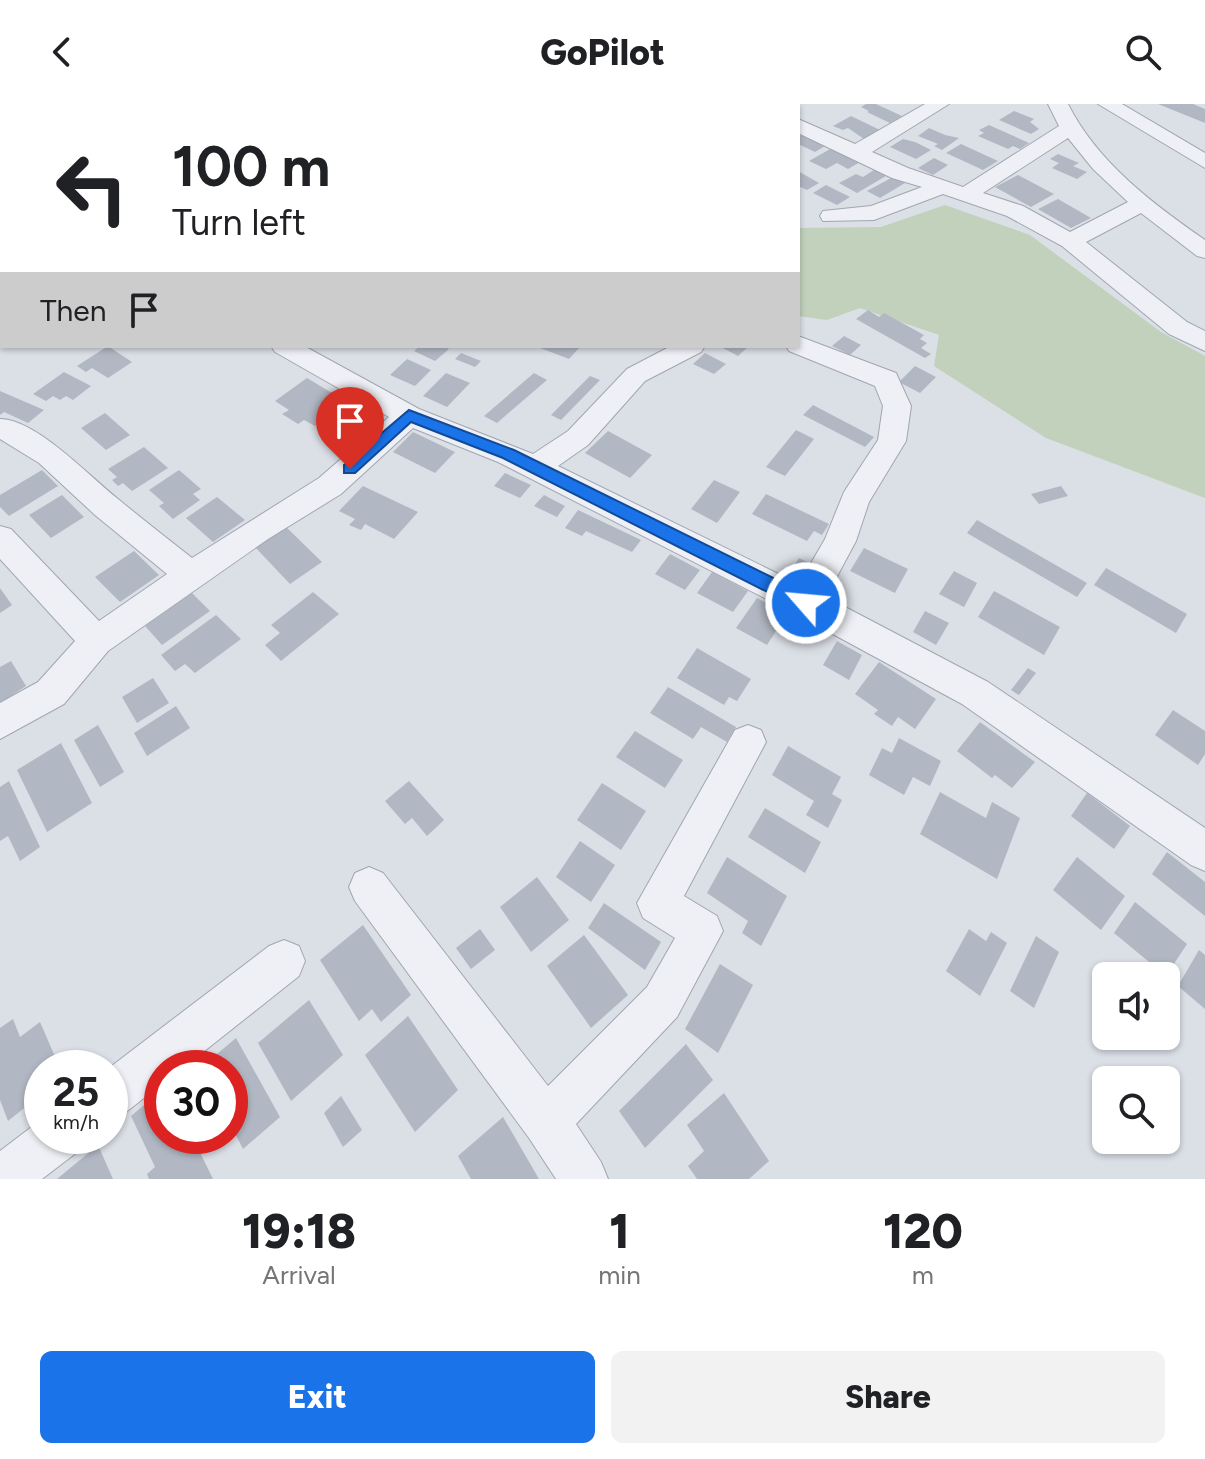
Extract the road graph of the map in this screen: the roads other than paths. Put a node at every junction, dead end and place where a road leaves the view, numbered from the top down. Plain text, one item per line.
1 (939, 104) edge
2 (1058, 104) edge
3 (1108, 104) edge
4 (800, 126) edge
5 (1070, 128) junction
6 (856, 152) junction
7 (1205, 162) edge
8 (942, 187) junction
9 (967, 194) junction
10 (1144, 203) junction
11 (831, 216) dead end
12 (1070, 241) junction
13 (1205, 251) edge
14 (1205, 342) edge
15 (800, 346) edge
16 (288, 348) edge
17 (688, 348) edge
18 (409, 416) junction
19 (3, 428) dead end
20 (535, 467) junction
21 (3, 547) edge
22 (191, 575) junction
23 (806, 603) junction
24 (96, 641) junction
25 (0, 722) edge
26 (748, 742) dead end
27 (1205, 851) edge
28 (369, 887) dead end
29 (284, 961) dead end
30 (128, 1082) edge
31 (546, 1121) junction
32 (36, 1154) edge
33 (3, 1179) edge
34 (584, 1179) edge

1 - 6 street
2 - 5 street
3 - 7 street
4 - 6 street
5 - 9 street
5 - 10 street
6 - 8 street
8 - 9 street
8 - 11 street
9 - 12 street
10 - 12 street
10 - 13 street
12 - 14 street
15 - 23 street
16 - 18 street
17 - 20 street
18 - 20 street
18 - 22 street
19 - 22 street
20 - 23 street
21 - 24 street
22 - 24 street
23 - 27 street
24 - 25 street
26 - 31 street
28 - 31 street
29 - 30 street
31 - 34 street
32 - 33 street

